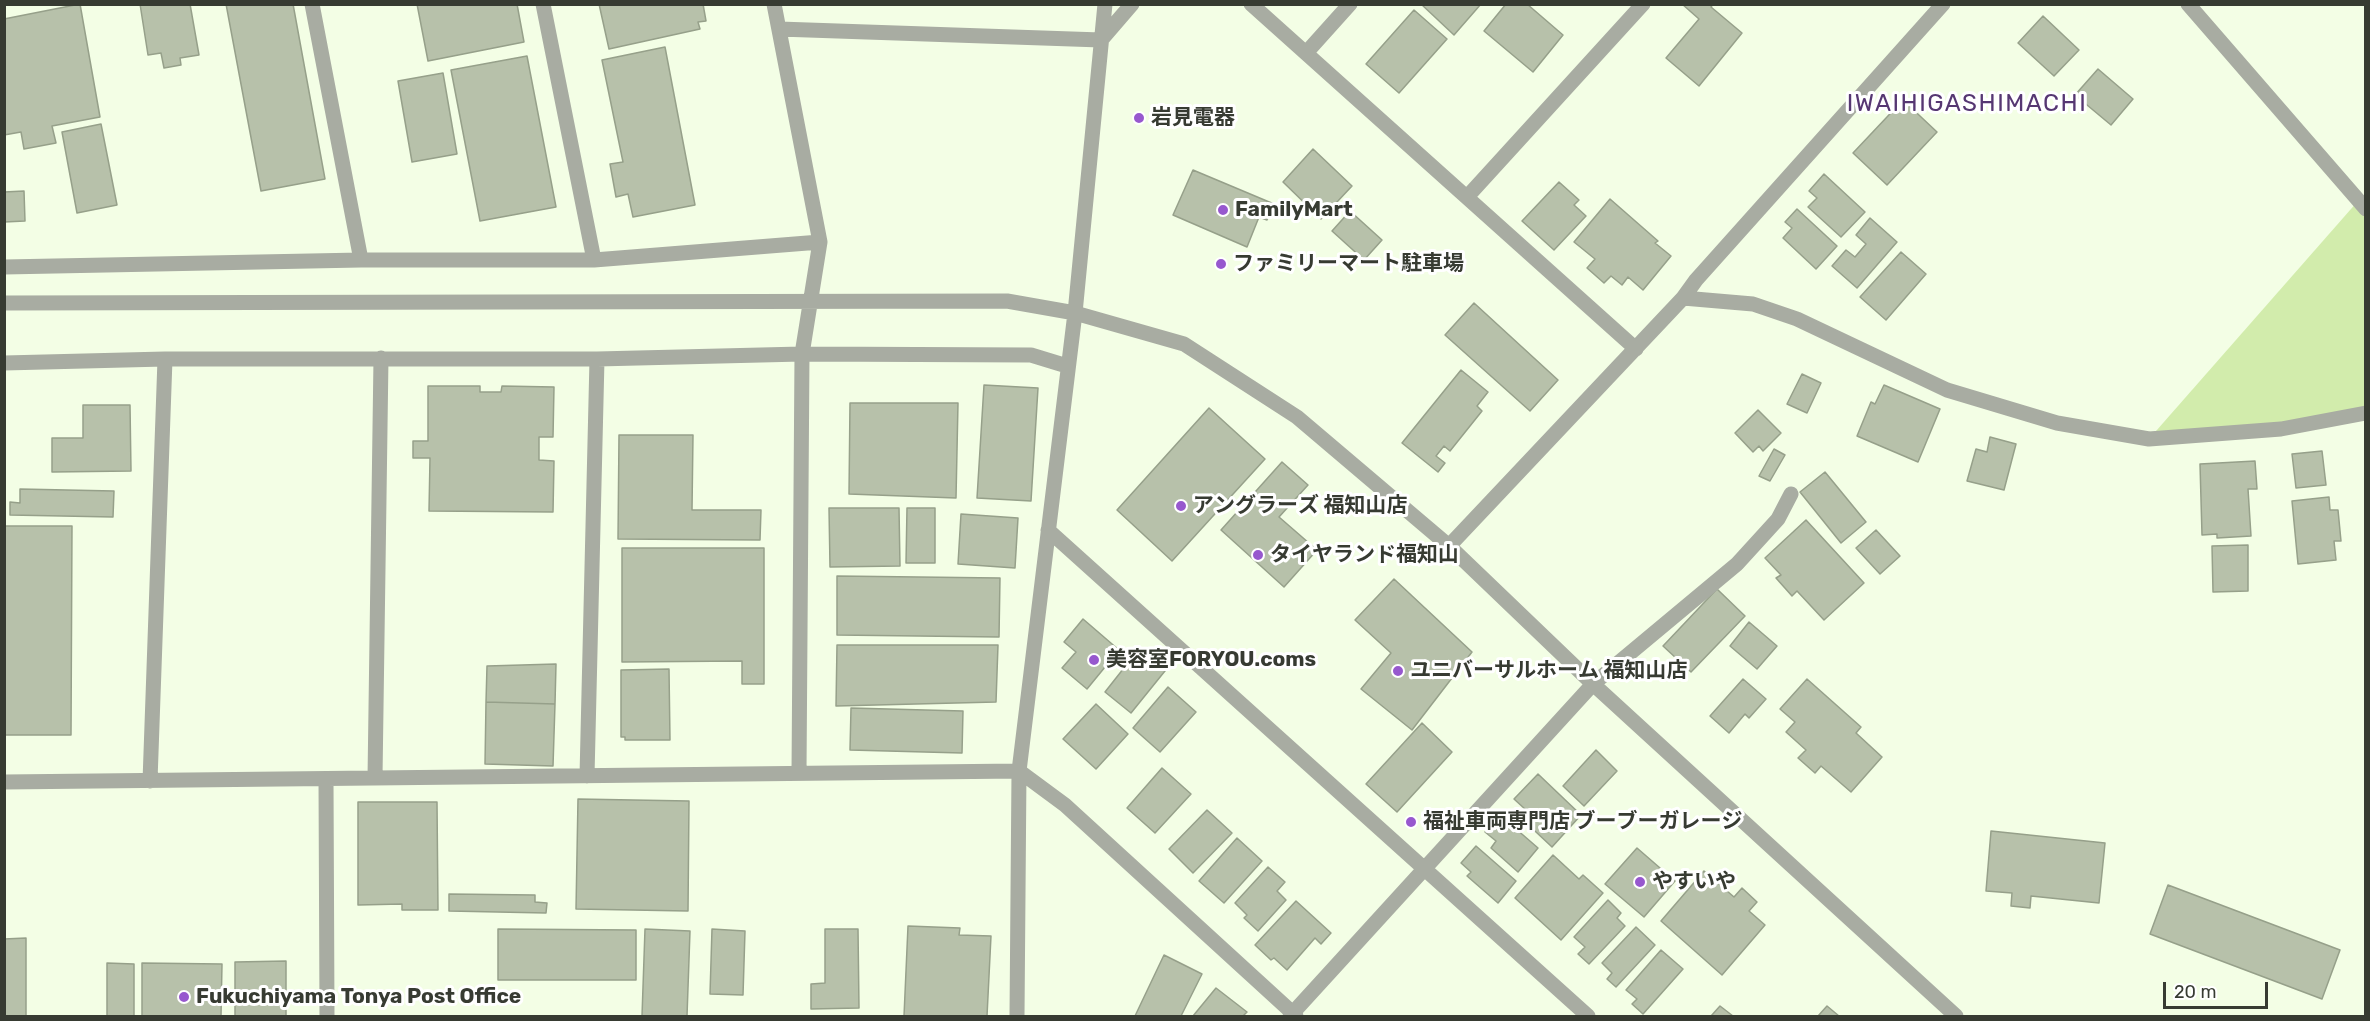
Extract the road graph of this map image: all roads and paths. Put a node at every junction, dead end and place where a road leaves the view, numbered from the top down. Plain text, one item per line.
1 (312, 4) edge
2 (543, 4) edge
3 (774, 4) edge
4 (1105, 4) edge
5 (1132, 4) edge
6 (1251, 4) edge
7 (1350, 4) edge
8 (1643, 4) edge
9 (1943, 4) edge
10 (2188, 4) edge
11 (779, 29) junction
12 (1101, 40) junction
13 (1306, 52) junction
14 (1467, 197) junction
15 (2366, 209) edge
16 (820, 242) junction
17 (361, 260) junction
18 (594, 260) junction
19 (4, 267) edge
20 (1683, 298) junction
21 (810, 301) junction
22 (4, 303) edge
23 (1075, 313) junction
24 (1636, 349) junction
25 (802, 354) junction
26 (381, 358) junction
27 (165, 359) junction
28 (597, 359) junction
29 (4, 363) edge
30 (1067, 366) junction
31 (2366, 413) edge
32 (1791, 494) dead end
33 (1048, 530) junction
34 (1449, 546) junction
35 (1593, 684) junction
36 (1019, 771) junction
37 (799, 773) junction
38 (587, 776) junction
39 (375, 778) junction
40 (326, 779) junction
41 (150, 781) junction
42 (4, 782) edge
43 (1425, 869) junction
44 (1292, 1016) edge
45 (327, 1017) edge
46 (1017, 1017) edge
47 (1588, 1017) edge
48 (1956, 1017) edge

1 - 17 street
2 - 18 street
3 - 11 street
4 - 12 street
5 - 12 street
6 - 13 street
7 - 13 street
8 - 14 street
9 - 20 street
10 - 15 street
11 - 12 street
11 - 16 street
12 - 23 street
13 - 14 street
14 - 24 street
16 - 18 street
16 - 21 street
17 - 18 street
17 - 19 street
20 - 24 street
20 - 31 street
21 - 22 street
21 - 23 street
21 - 25 street
23 - 30 street
23 - 34 street
24 - 34 street
25 - 28 street
25 - 30 street
25 - 37 street
26 - 27 street
26 - 28 street
26 - 39 street
27 - 29 street
27 - 41 street
28 - 38 street
30 - 33 street
32 - 35 street
33 - 36 street
33 - 43 street
34 - 35 street
35 - 43 street
35 - 48 street
36 - 37 street
36 - 44 street
36 - 46 street
37 - 38 street
38 - 39 street
39 - 40 street
40 - 41 street
40 - 45 street
41 - 42 street
43 - 44 street
43 - 47 street

